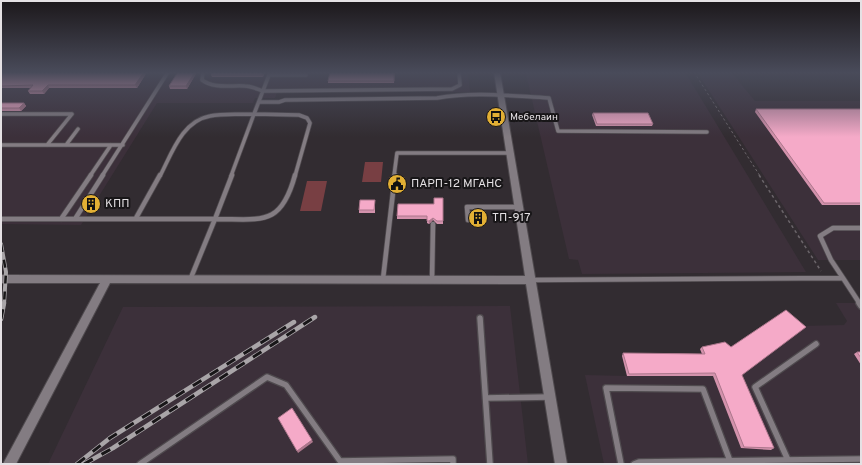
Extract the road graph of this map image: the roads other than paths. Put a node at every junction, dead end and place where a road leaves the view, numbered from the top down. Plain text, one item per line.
1 (155, 94) edge
2 (262, 94) edge
3 (501, 96) junction
4 (260, 102) junction
5 (1, 114) edge
6 (254, 114) junction
7 (78, 129) dead end
8 (707, 132) dead end
9 (1, 145) edge
10 (46, 145) junction
11 (66, 145) junction
12 (111, 145) junction
13 (123, 145) junction
14 (510, 153) junction
15 (519, 207) junction
16 (136, 218) junction
17 (1, 219) edge
18 (61, 219) junction
19 (75, 220) junction
20 (215, 220) junction
21 (468, 220) dead end
22 (433, 224) dead end
23 (861, 228) edge
24 (843, 278) junction
25 (1, 279) edge
26 (383, 279) junction
27 (107, 280) junction
28 (190, 280) junction
29 (432, 280) junction
30 (530, 280) junction
31 (861, 306) edge
32 (480, 318) dead end
33 (816, 344) dead end
34 (551, 397) junction
35 (486, 398) junction
36 (861, 459) edge
37 (788, 460) junction
38 (730, 461) junction
39 (713, 462) edge
40 (818, 462) edge
41 (9, 464) edge
42 (140, 464) edge
43 (453, 464) edge
44 (490, 464) edge
45 (561, 464) edge
46 (621, 464) edge
47 (634, 464) edge

1 - 13 lane
2 - 4 lane
3 - 4 lane
3 - 8 lane
3 - 14 street
4 - 6 lane
5 - 10 lane
6 - 16 lane
6 - 20 lane
6 - 20 lane
7 - 11 lane
9 - 10 lane
10 - 11 lane
11 - 12 lane
12 - 13 lane
12 - 18 lane
13 - 19 lane
14 - 15 street
14 - 26 lane
15 - 21 lane
15 - 30 street
16 - 19 lane
16 - 20 lane
17 - 18 lane
18 - 19 lane
20 - 28 lane
22 - 29 lane
23 - 24 lane
24 - 30 lane
24 - 31 lane
25 - 27 street
26 - 28 street
26 - 29 street
27 - 28 street
27 - 41 street
29 - 30 street
30 - 34 street
32 - 35 lane
33 - 37 lane
34 - 35 lane
34 - 45 street
35 - 44 lane
36 - 40 lane
37 - 38 lane
37 - 40 lane
38 - 39 lane
38 - 46 lane
39 - 47 lane
42 - 43 lane

